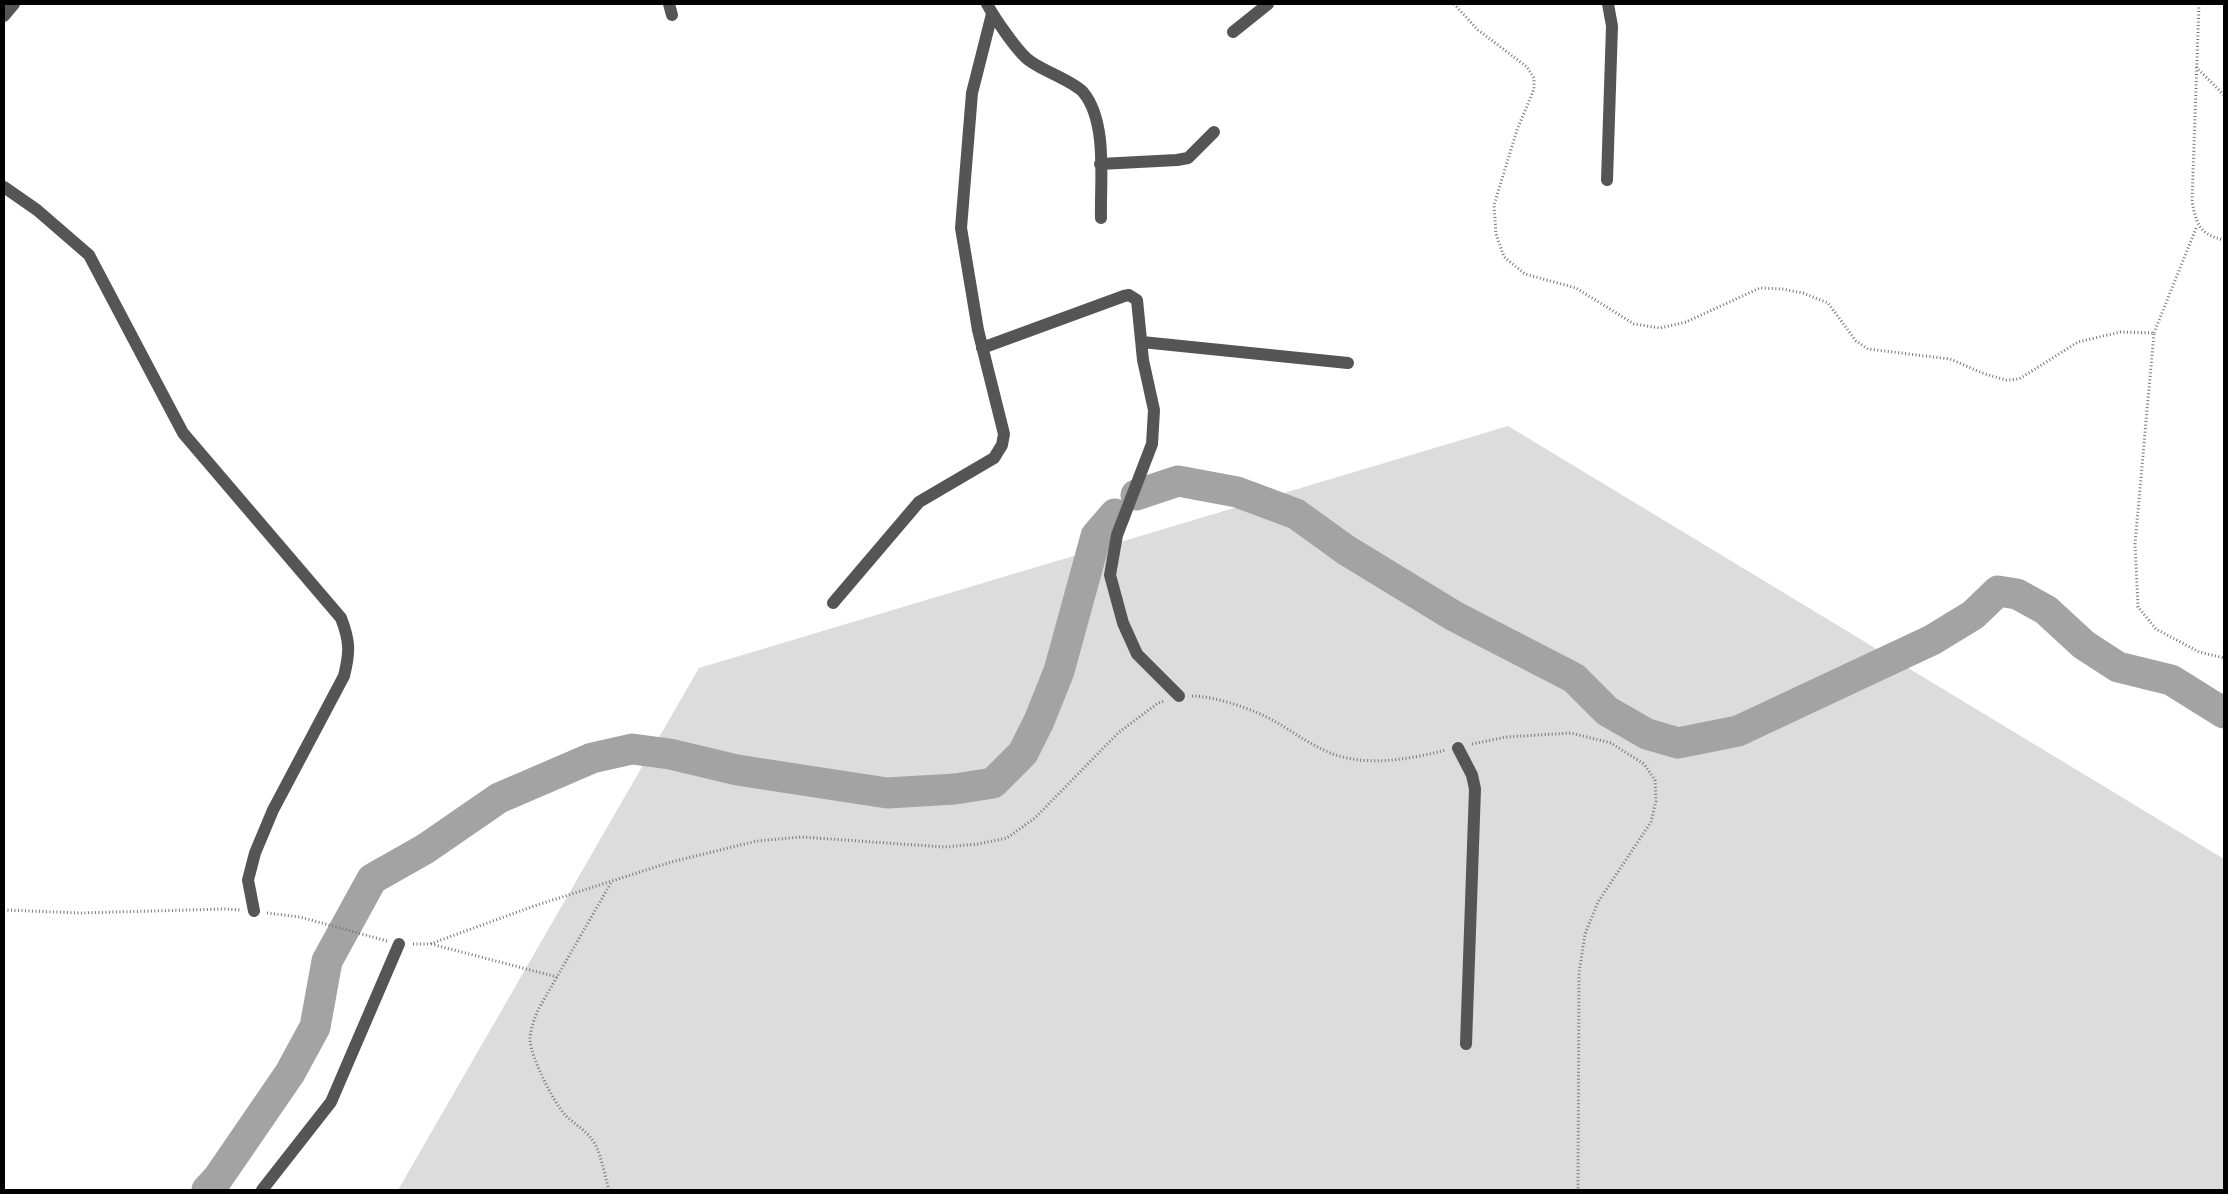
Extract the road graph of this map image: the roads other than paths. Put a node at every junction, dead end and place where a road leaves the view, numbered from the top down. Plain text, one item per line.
1 (14, 4) edge
2 (1268, 4) edge
3 (1608, 4) edge
4 (990, 9) edge
5 (4, 16) edge
6 (1234, 32) dead end
7 (1214, 132) dead end
8 (1100, 164) junction
9 (1607, 180) dead end
10 (4, 187) edge
11 (1101, 218) dead end
12 (1142, 342) junction
13 (982, 348) junction
14 (1348, 363) dead end
15 (833, 603) dead end
16 (1179, 696) road end
17 (1458, 748) road end
18 (254, 911) road end
19 (399, 944) road end
20 (1466, 1044) dead end
21 (262, 1190) edge

1 - 5 street
2 - 6 street
3 - 9 street
4 - 8 street
4 - 13 street
7 - 8 street
8 - 11 street
10 - 18 street
12 - 13 street
12 - 14 street
12 - 16 street
13 - 15 street
17 - 20 street
19 - 21 street

